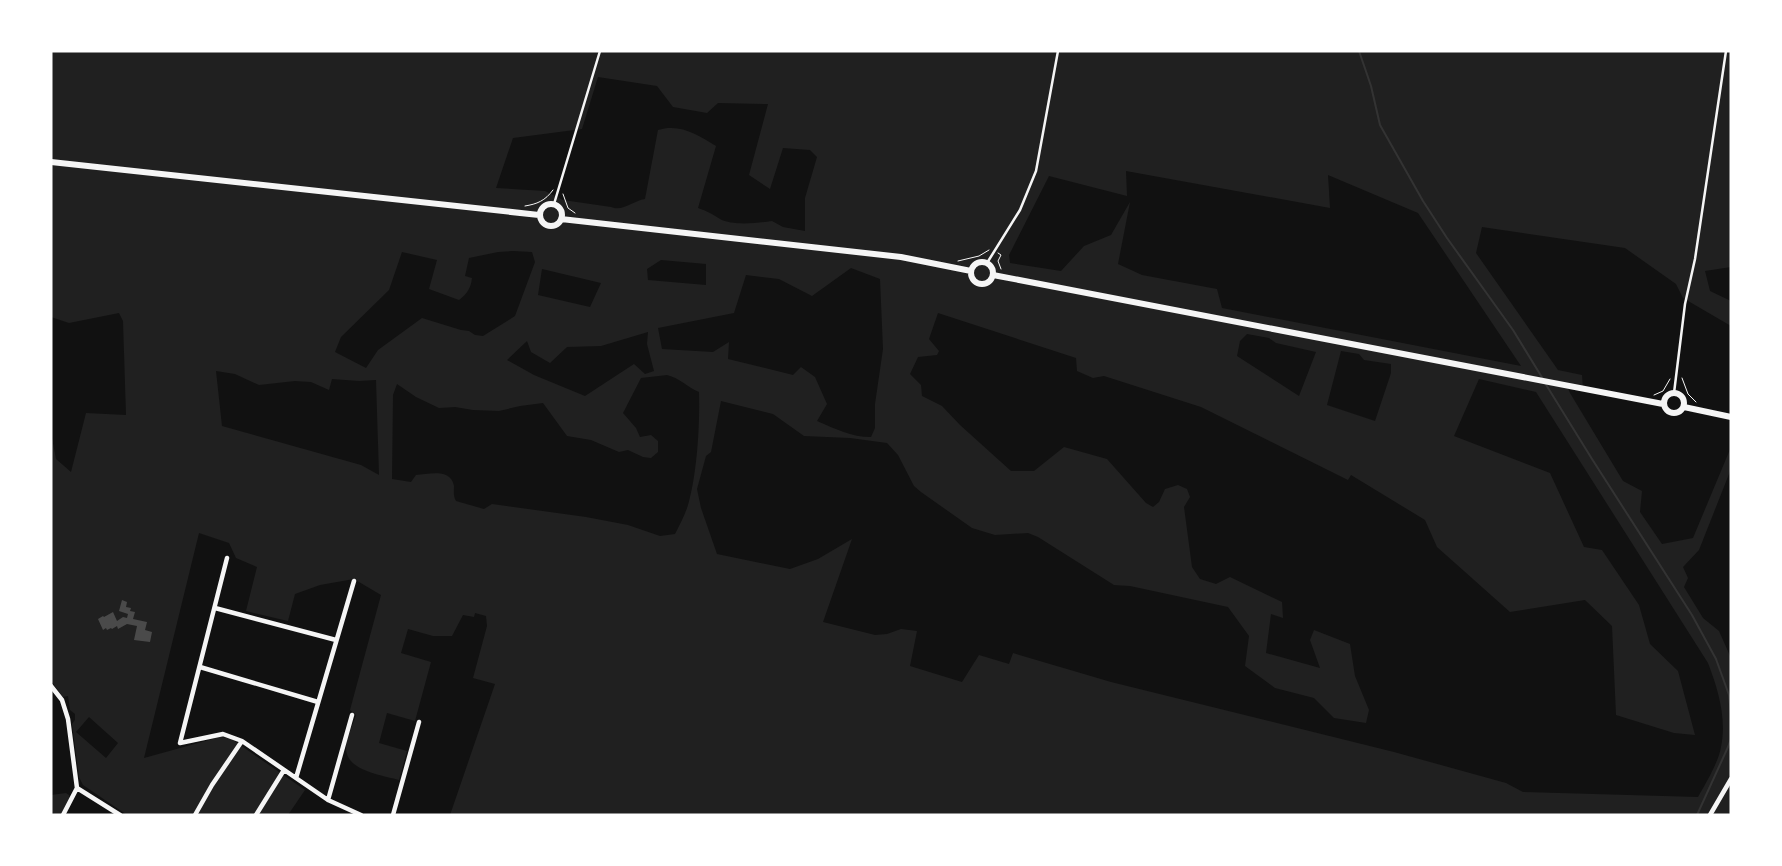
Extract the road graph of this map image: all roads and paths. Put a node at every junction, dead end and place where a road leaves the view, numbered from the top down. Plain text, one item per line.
1 (600, 51) edge
2 (1058, 51) edge
3 (1726, 51) edge
4 (51, 162) edge
5 (554, 204) junction
6 (539, 216) junction
7 (561, 219) junction
8 (987, 263) junction
9 (971, 271) junction
10 (993, 275) junction
11 (1672, 377) dead end
12 (1681, 377) dead end
13 (1674, 393) junction
14 (1652, 396) dead end
15 (1663, 404) junction
16 (1700, 404) dead end
17 (1684, 407) junction
18 (1731, 417) edge
19 (227, 558) dead end
20 (354, 581) dead end
21 (215, 608) junction
22 (336, 640) junction
23 (200, 667) junction
24 (51, 686) edge
25 (318, 702) junction
26 (352, 715) dead end
27 (418, 722) dead end
28 (242, 740) junction
29 (284, 770) junction
30 (296, 778) junction
31 (1731, 779) edge
32 (77, 788) junction
33 (328, 800) junction
34 (63, 815) edge
35 (120, 815) edge
36 (195, 815) edge
37 (256, 815) edge
38 (361, 815) edge
39 (393, 815) edge
40 (1710, 815) edge

1 - 5 lane
2 - 8 lane
3 - 13 lane
4 - 6 main road
5 - 6 main road
5 - 7 main road
6 - 7 main road
7 - 9 main road
8 - 9 main road
8 - 10 main road
9 - 10 main road
10 - 15 main road
11 - 14 path
12 - 16 path
13 - 15 main road
13 - 17 main road
15 - 17 main road
17 - 18 main road
19 - 21 street
20 - 22 street
21 - 22 street
21 - 23 street
22 - 25 street
23 - 25 street
23 - 28 street
24 - 32 street
25 - 30 street
26 - 33 street
27 - 39 street
28 - 29 street
28 - 36 street
29 - 30 street
29 - 37 street
30 - 33 street
31 - 40 street
32 - 34 street
32 - 35 street
33 - 38 street

